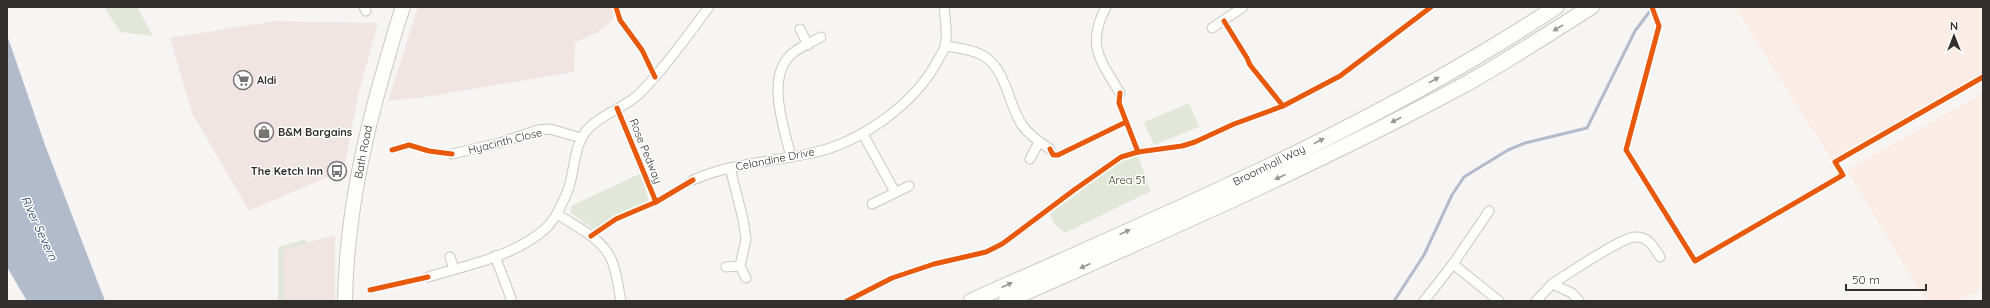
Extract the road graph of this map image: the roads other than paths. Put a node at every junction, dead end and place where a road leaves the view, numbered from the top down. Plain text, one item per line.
1 (403, 7) edge
2 (709, 7) edge
3 (944, 7) edge
4 (1106, 7) edge
5 (1243, 7) edge
6 (1556, 7) edge
7 (1591, 7) edge
8 (1212, 28) dead end
9 (800, 29) dead end
10 (821, 37) dead end
11 (808, 45) junction
12 (945, 46) junction
13 (1120, 94) dead end
14 (863, 134) junction
15 (581, 138) junction
16 (1039, 142) junction
17 (1050, 149) dead end
18 (452, 154) dead end
19 (791, 157) junction
20 (1030, 160) dead end
21 (730, 168) junction
22 (693, 180) dead end
23 (909, 186) dead end
24 (896, 192) junction
25 (872, 204) dead end
26 (1489, 211) dead end
27 (557, 214) junction
28 (495, 256) junction
29 (450, 257) dead end
30 (1660, 257) dead end
31 (1453, 264) junction
32 (740, 266) junction
33 (726, 267) dead end
34 (454, 269) junction
35 (428, 277) dead end
36 (746, 278) dead end
37 (1552, 284) junction
38 (345, 301) edge
39 (512, 301) edge
40 (622, 301) edge
41 (971, 301) edge
42 (1006, 301) edge
43 (1424, 301) edge
44 (1499, 301) edge
45 (1536, 301) edge
46 (1579, 301) edge

1 - 38 main road, Bath Road
2 - 15 street
3 - 12 street, Celandine Drive
4 - 13 street
5 - 8 street
41 -> 6 highway, Broomhall Way
7 -> 42 highway, Broomhall Way
9 - 11 street
10 - 11 street
11 - 19 street
12 - 14 street, Celandine Drive
12 - 16 street
14 - 19 street, Celandine Drive
14 - 24 street
15 - 18 street, Hyacinth Close
15 - 27 street
16 - 17 street
16 - 20 street
19 - 21 street, Celandine Drive
21 - 22 street, Celandine Drive
21 - 32 street
23 - 24 street
24 - 25 street
26 - 31 street
27 - 28 street
27 - 40 street
28 - 34 street
28 - 39 street
29 - 34 street
30 - 37 street
31 - 43 street
31 - 44 street
32 - 33 street
32 - 36 street
34 - 35 street
37 - 45 street
37 - 46 street

